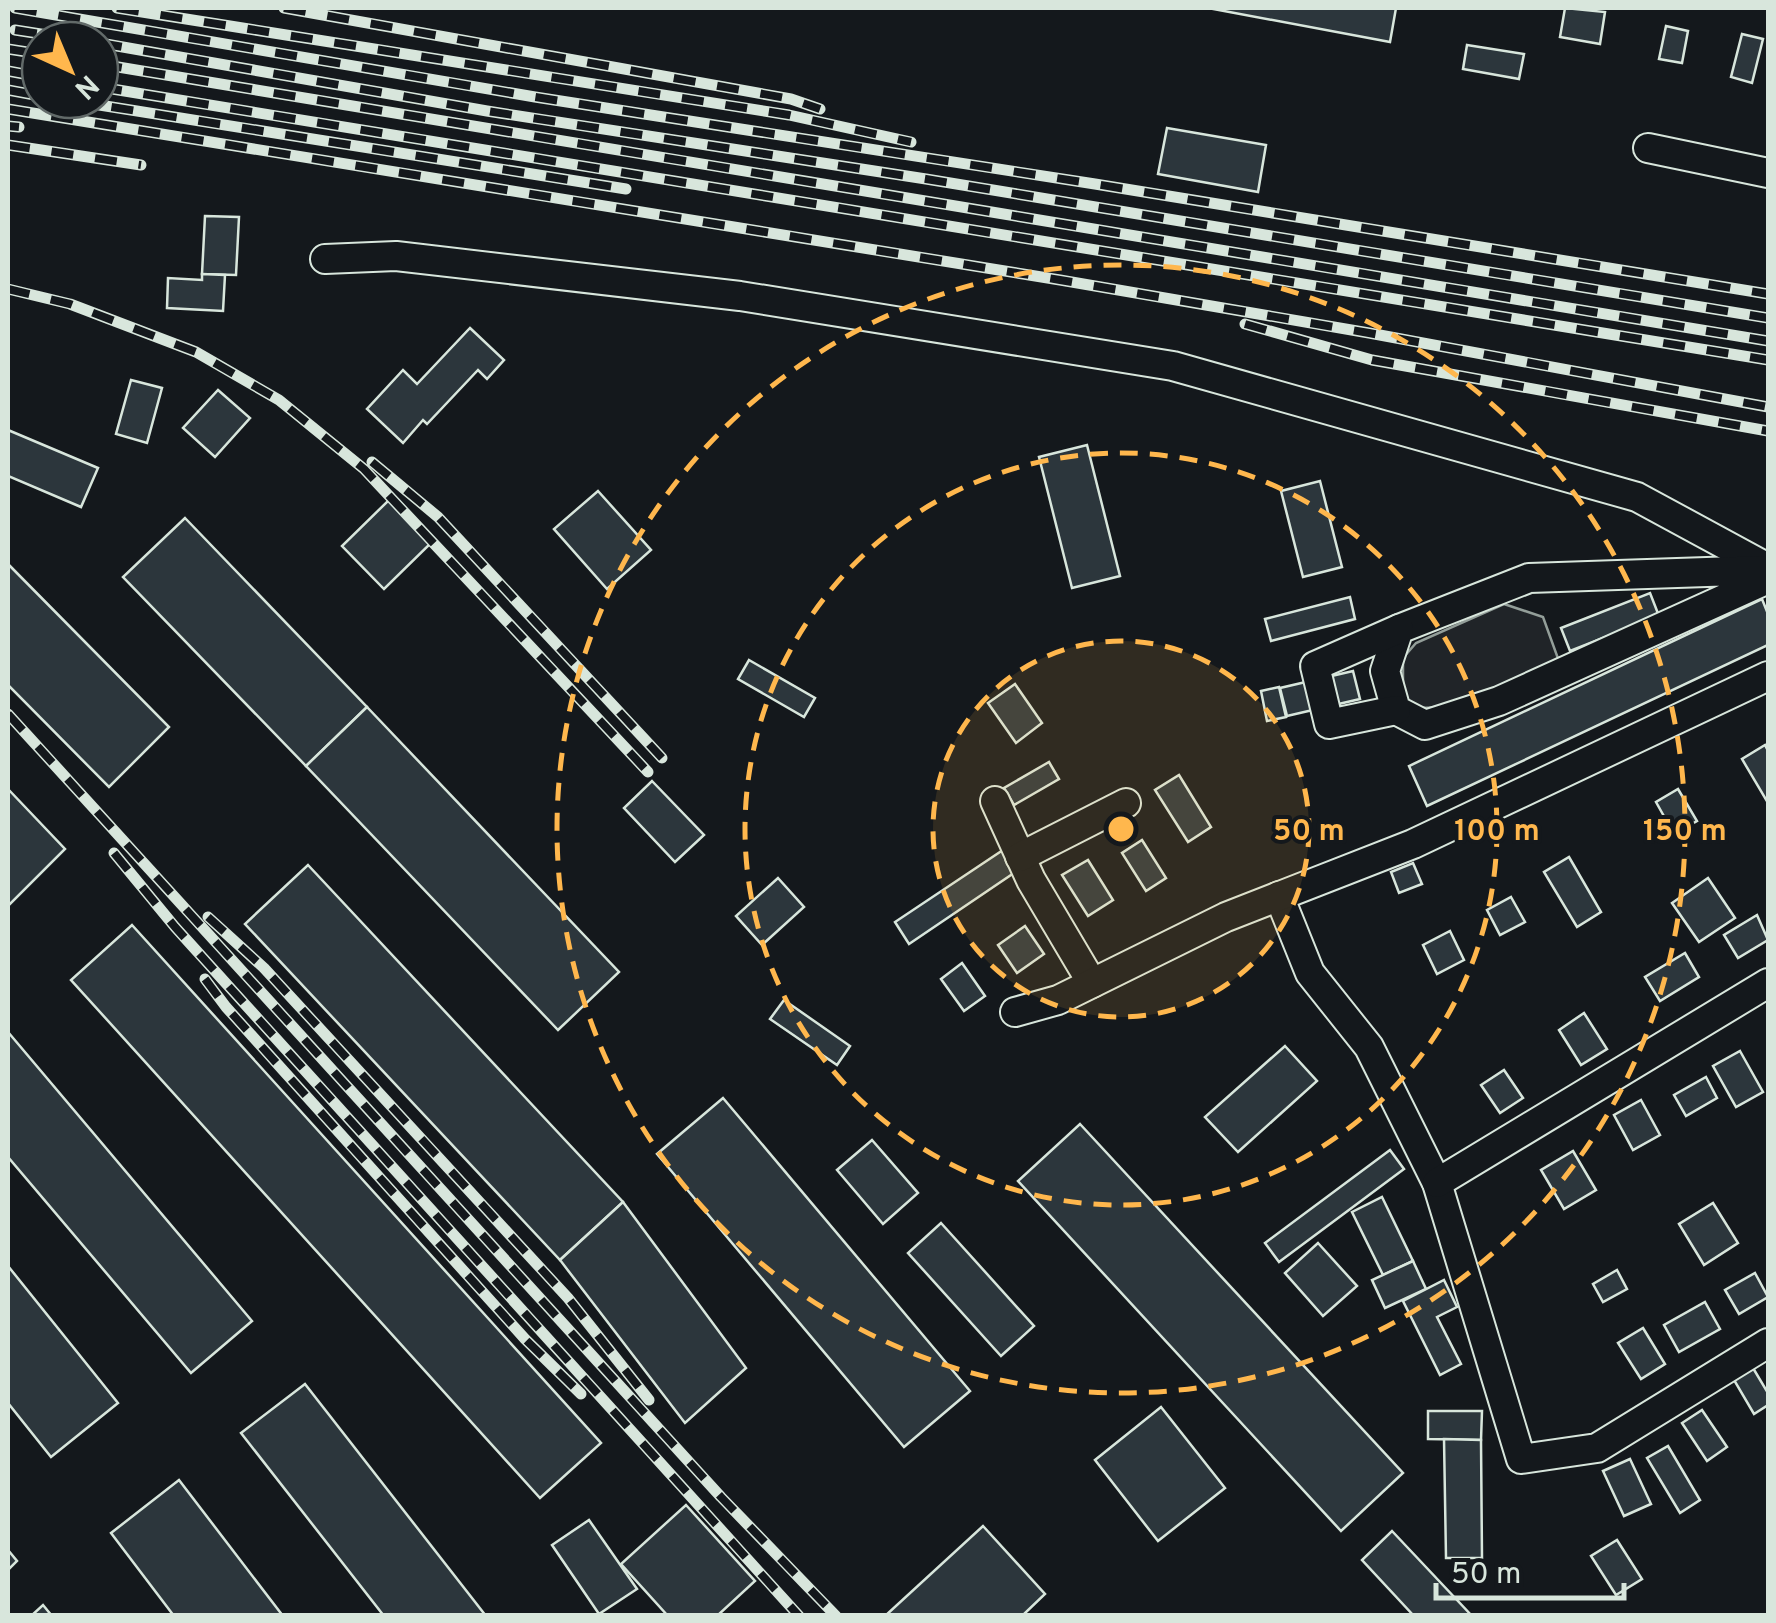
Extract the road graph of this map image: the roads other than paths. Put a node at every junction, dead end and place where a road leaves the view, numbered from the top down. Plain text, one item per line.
1 (1648, 148) dead end
2 (1768, 172) edge
3 (325, 259) dead end
4 (1768, 569) edge
5 (1768, 579) edge
6 (1399, 628) junction
7 (1768, 676) edge
8 (1396, 710) junction
9 (995, 802) dead end
10 (1126, 803) dead end
11 (1020, 857) junction
12 (1280, 896) junction
13 (1092, 983) junction
14 (1768, 983) edge
15 (1015, 1012) dead end
16 (1437, 1183) junction
17 (1768, 1344) edge

1 - 2 street
3 - 4 street
4 - 6 street
5 - 8 street
6 - 8 street
6 - 8 street
7 - 12 street
9 - 11 street
10 - 11 street
11 - 13 street
12 - 13 street
12 - 16 street
13 - 15 street
14 - 16 street
16 - 17 street

